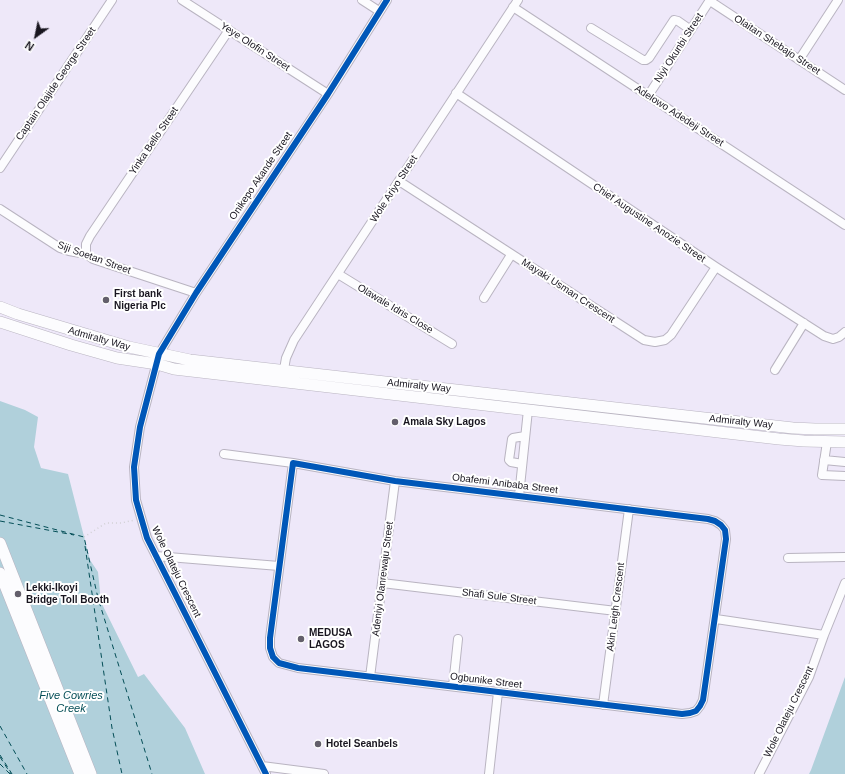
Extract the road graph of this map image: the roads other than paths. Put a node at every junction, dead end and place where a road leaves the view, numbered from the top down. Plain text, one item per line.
1 (112, 0) edge
2 (182, 0) edge
3 (362, 0) edge
4 (387, 0) edge
5 (838, 0) edge
6 (710, 1) edge
7 (515, 4) edge
8 (379, 11) junction
9 (591, 28) dead end
10 (229, 30) junction
11 (691, 30) junction
12 (799, 60) junction
13 (845, 90) edge
14 (328, 94) junction
15 (456, 94) junction
16 (648, 96) junction
17 (0, 168) edge
18 (398, 181) junction
19 (0, 209) edge
20 (845, 225) edge
21 (86, 254) junction
22 (511, 255) junction
23 (716, 267) junction
24 (338, 274) junction
25 (196, 293) junction
26 (484, 298) dead end
27 (0, 307) edge
28 (0, 322) edge
29 (804, 324) junction
30 (845, 332) edge
31 (452, 344) dead end
32 (158, 359) junction
33 (283, 370) junction
34 (775, 370) dead end
35 (283, 382) junction
36 (528, 410) junction
37 (845, 429) edge
38 (525, 436) junction
39 (827, 442) junction
40 (845, 442) edge
41 (224, 454) dead end
42 (824, 460) junction
43 (845, 462) edge
44 (293, 463) junction
45 (522, 464) junction
46 (845, 476) edge
47 (395, 481) junction
48 (519, 496) junction
49 (629, 509) junction
50 (0, 543) edge
51 (156, 556) junction
52 (845, 557) edge
53 (788, 558) dead end
54 (279, 566) junction
55 (0, 573) edge
56 (382, 583) junction
57 (845, 583) edge
58 (616, 611) junction
59 (716, 619) junction
60 (824, 635) junction
61 (458, 639) dead end
62 (370, 677) junction
63 (453, 686) junction
64 (498, 692) junction
65 (603, 705) junction
66 (262, 766) junction
67 (80, 774) edge
68 (91, 774) edge
69 (266, 774) edge
70 (324, 774) edge
71 (489, 774) edge
72 (759, 774) edge

1 - 17 street, Captain Olajide George Street
2 - 10 street, Yeye Olofin Street
3 - 8 street
4 - 8 street, Onikepo Akande Street
5 - 12 street
6 - 11 street, Niyi Okunbi Street
6 - 12 street, Olaitan Shebajo Street
7 - 15 street, Wole Ariyo Street
7 - 16 street, Adelowo Adedeji Street
8 - 14 street, Onikepo Akande Street
9 - 11 street
10 - 14 street, Yeye Olofin Street
10 - 21 street, Yinka Bello Street
11 - 16 street, Niyi Okunbi Street
12 - 13 street, Olaitan Shebajo Street
14 - 25 street, Onikepo Akande Street
15 - 18 street, Wole Ariyo Street
15 - 23 street, Chief Augustine Anozie Street
16 - 20 street, Adelowo Adedeji Street
18 - 22 street, Mayaki Usman Crescent
18 - 24 street, Wole Ariyo Street
19 - 21 street, Siji Soetan Street
21 - 25 street, Siji Soetan Street
22 - 23 street, Mayaki Usman Crescent
22 - 26 street
23 - 29 street, Chief Augustine Anozie Street
24 - 31 street, Olawale Idris Close
24 - 33 street, Wole Ariyo Street
25 - 32 street, Onikepo Akande Street
27 - 32 main road, Admiralty Way
28 - 32 main road, Admiralty Way
29 - 30 street, Chief Augustine Anozie Street
29 - 34 street
32 - 33 main road, Admiralty Way
32 - 35 main road, Admiralty Way
32 - 51 street, Wole Olateju Crescent
33 - 35 street, Wole Ariyo Street
33 - 37 main road, Admiralty Way
35 - 36 main road, Admiralty Way
36 - 38 street
36 - 39 main road, Admiralty Way
38 - 45 street
38 - 45 street
39 - 40 main road, Admiralty Way
39 - 42 street
41 - 44 street, Obafemi Anibaba Street
42 - 43 street
42 - 46 street
44 - 47 street, Obafemi Anibaba Street
44 - 54 street
45 - 48 street
47 - 48 street, Obafemi Anibaba Street
47 - 56 street, Adeniyi Olanrewaju Street
48 - 49 street, Obafemi Anibaba Street
49 - 58 street, Akin Leigh Crescent
49 - 59 street, Obafemi Anibaba Street
50 - 68 main road
51 - 54 street
51 - 66 street, Wole Olateju Crescent
52 - 53 street
54 - 62 street, Ogbunike Street
55 - 67 main road
56 - 58 street, Shafi Sule Street
56 - 62 street, Adeniyi Olanrewaju Street
57 - 60 street, Wole Olateju Crescent
58 - 65 street, Akin Leigh Crescent
59 - 60 street
59 - 65 street, Ogbunike Street
60 - 72 street, Wole Olateju Crescent
61 - 63 street
62 - 63 street, Ogbunike Street
63 - 64 street, Ogbunike Street
64 - 65 street, Ogbunike Street
64 - 71 street
66 - 69 street, Wole Olateju Crescent
66 - 70 street

